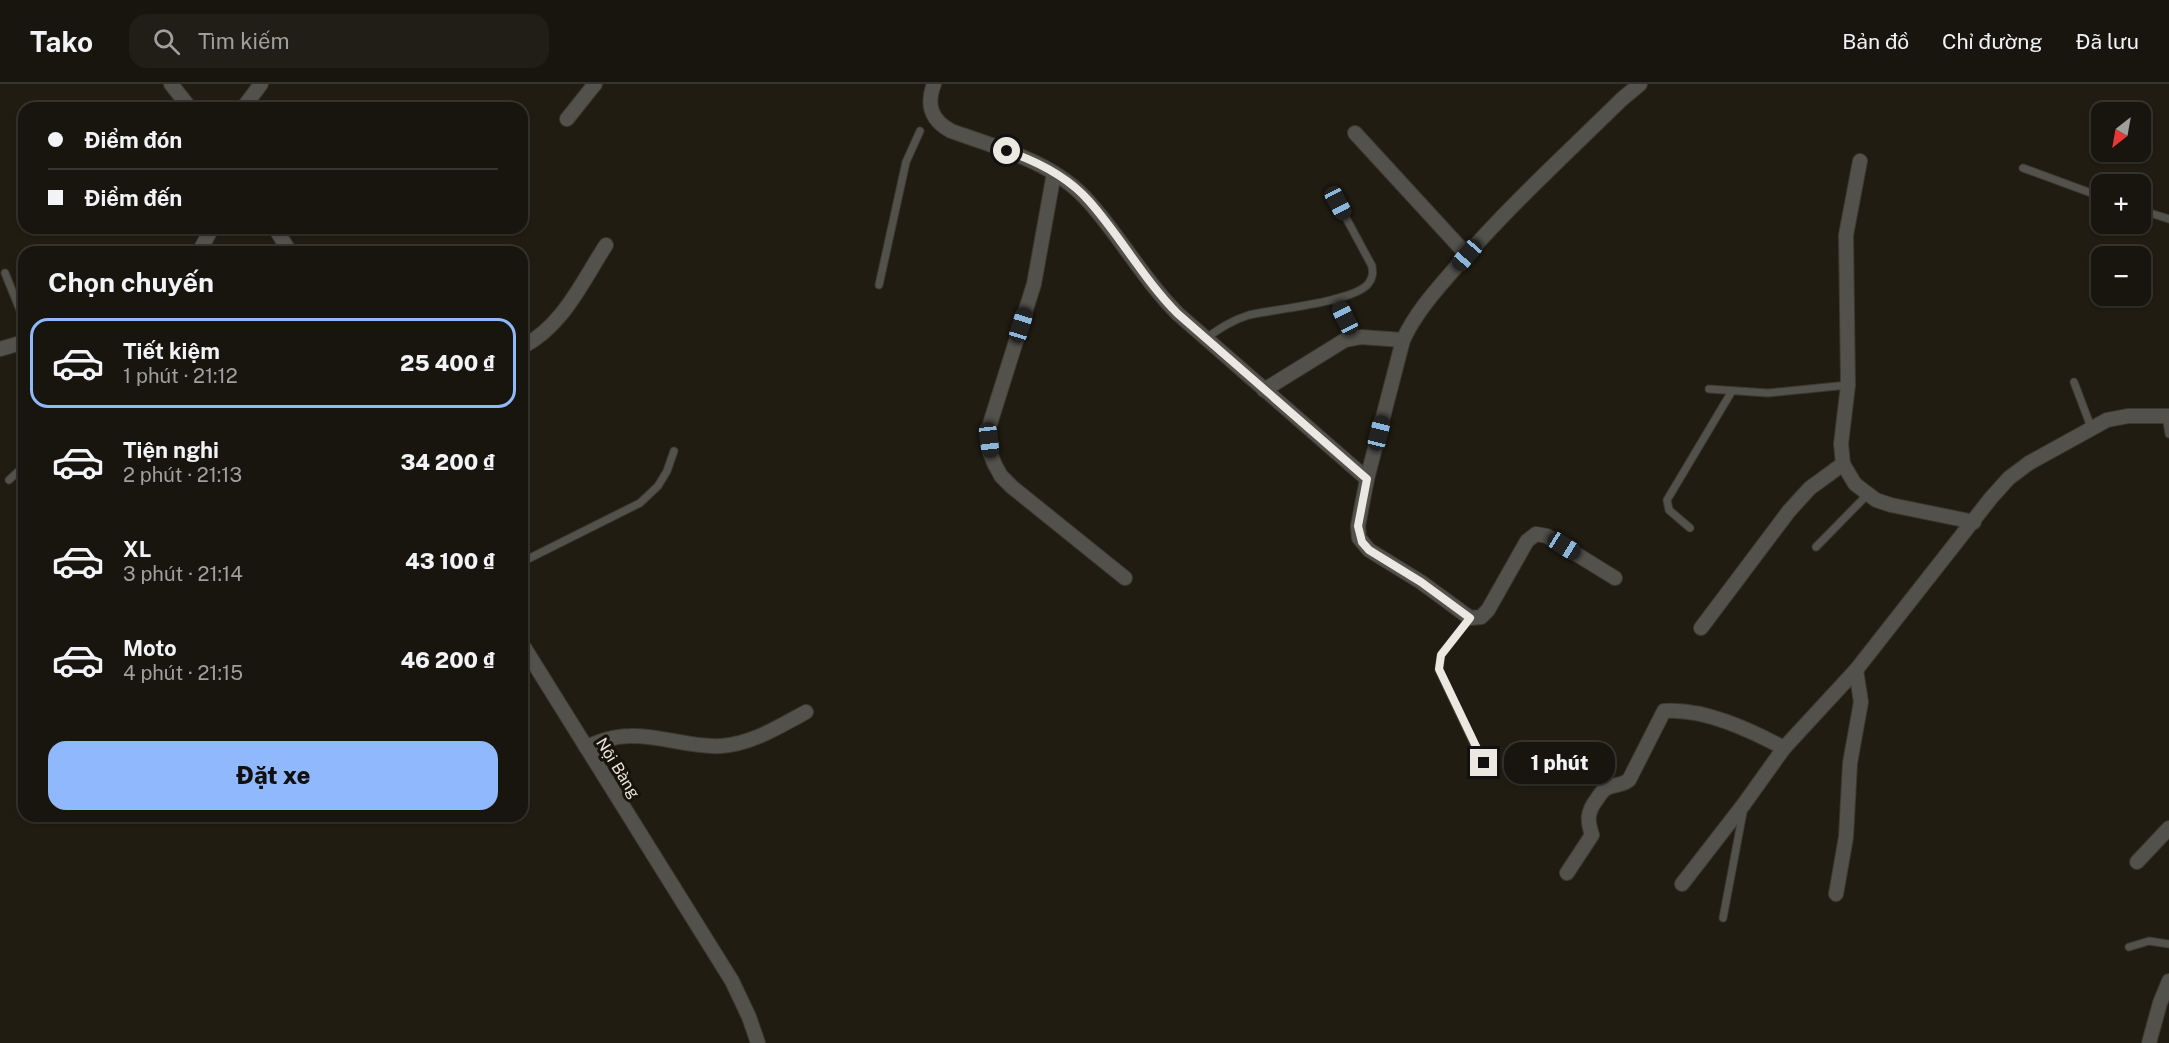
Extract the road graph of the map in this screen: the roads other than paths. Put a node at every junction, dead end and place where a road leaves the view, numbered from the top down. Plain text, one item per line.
1 (171, 84) edge
2 (261, 84) edge
3 (595, 84) edge
4 (934, 84) edge
5 (1640, 84) edge
6 (182, 102) edge
7 (248, 102) edge
8 (567, 119) dead end
9 (920, 131) dead end
10 (1355, 133) dead end
11 (1860, 161) dead end
12 (2023, 168) dead end
13 (1054, 173) junction
14 (2091, 193) edge
15 (1338, 203) dead end
16 (2151, 213) edge
17 (2169, 219) edge
18 (606, 245) dead end
19 (1467, 255) junction
20 (4, 273) dead end
21 (879, 285) dead end
22 (1335, 299) junction
23 (18, 306) edge
24 (1354, 337) junction
25 (1205, 339) junction
26 (1403, 340) junction
27 (18, 344) edge
28 (528, 344) edge
29 (0, 349) edge
30 (2074, 382) dead end
31 (1848, 385) junction
32 (1709, 389) dead end
33 (1264, 390) junction
34 (1732, 391) junction
35 (2167, 416) edge
36 (2091, 427) junction
37 (2169, 434) edge
38 (674, 451) dead end
39 (1843, 464) junction
40 (18, 472) edge
41 (1367, 479) junction
42 (9, 480) dead end
43 (1867, 495) junction
44 (1974, 522) junction
45 (1690, 528) dead end
46 (1816, 548) dead end
47 (528, 559) edge
48 (1125, 578) dead end
49 (1615, 578) dead end
50 (1465, 615) junction
51 (1701, 628) dead end
52 (528, 654) edge
53 (1856, 670) junction
54 (806, 712) dead end
55 (586, 747) junction
56 (1784, 748) junction
57 (1484, 763) dead end
58 (1744, 804) junction
59 (2169, 828) edge
60 (2137, 862) dead end
61 (1567, 873) dead end
62 (1682, 884) dead end
63 (1836, 894) dead end
64 (1723, 918) dead end
65 (2169, 945) edge
66 (2129, 947) dead end
67 (2169, 981) edge
68 (758, 1043) edge
69 (2149, 1043) edge

1 - 6 street
2 - 7 street
3 - 8 street
4 - 13 street
5 - 19 street
9 - 21 lane
10 - 19 street
11 - 31 street
12 - 14 lane
13 - 25 street
13 - 48 street
15 - 22 lane
16 - 17 lane
18 - 28 street
19 - 26 street
20 - 23 lane
22 - 24 lane
22 - 25 lane
24 - 26 street
24 - 33 street
25 - 33 street
26 - 41 street
27 - 29 street
30 - 36 lane
31 - 34 lane
31 - 39 street
32 - 34 lane
33 - 41 street
34 - 45 lane
35 - 36 street
35 - 37 lane
36 - 44 street
38 - 47 lane
39 - 43 street
39 - 51 street
40 - 42 lane
41 - 50 street
43 - 44 street
43 - 46 lane
44 - 53 street
49 - 50 street
50 - 57 lane
52 - 55 street, Nội Bàng
53 - 56 street
53 - 63 street
54 - 55 street
55 - 68 street, Nội Bàng
56 - 58 street
56 - 61 street
58 - 62 street
58 - 64 lane
59 - 60 street
65 - 66 lane
67 - 69 street

